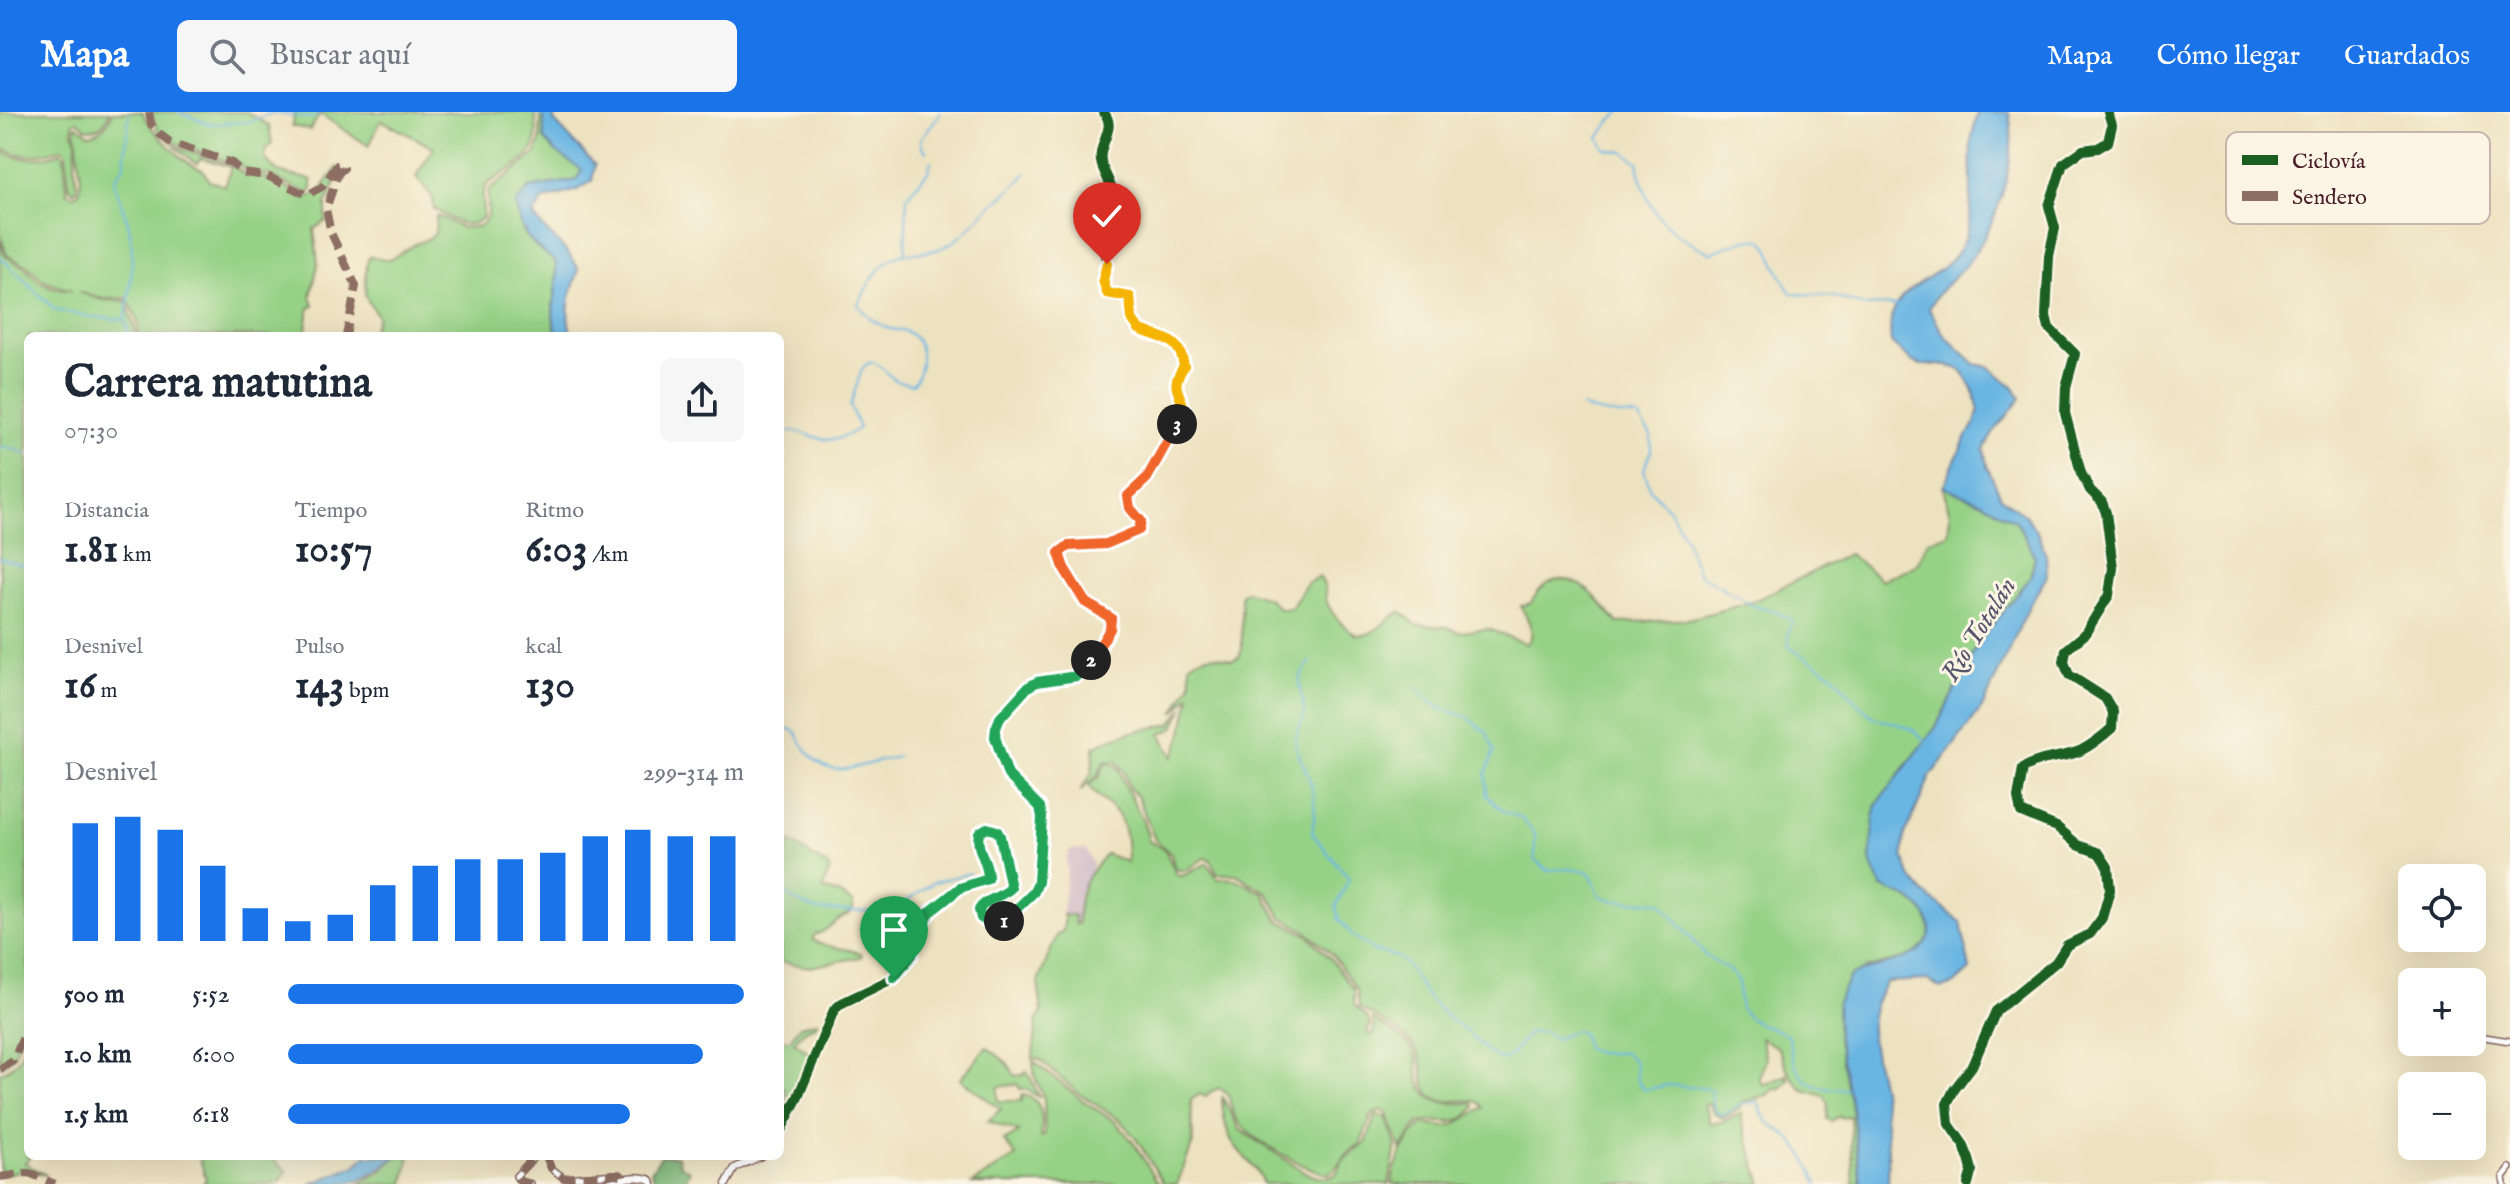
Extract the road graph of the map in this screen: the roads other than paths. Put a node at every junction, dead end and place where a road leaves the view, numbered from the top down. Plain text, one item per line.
1 (1103, 112) edge
2 (2108, 112) edge
3 (2486, 1037) edge
4 (2510, 1041) edge
5 (784, 1124) edge
6 (531, 1160) edge
7 (548, 1160) edge
8 (752, 1160) edge
9 (2510, 1168) edge
10 (622, 1179) junction
11 (531, 1184) edge
12 (604, 1184) edge
13 (652, 1184) edge
14 (726, 1184) edge
15 (1968, 1184) edge
16 (2504, 1184) edge

1 - 5 main road
2 - 15 street
3 - 4 street
6 - 11 street
7 - 10 street
8 - 14 main road
9 - 16 street
10 - 12 main road
10 - 13 main road

